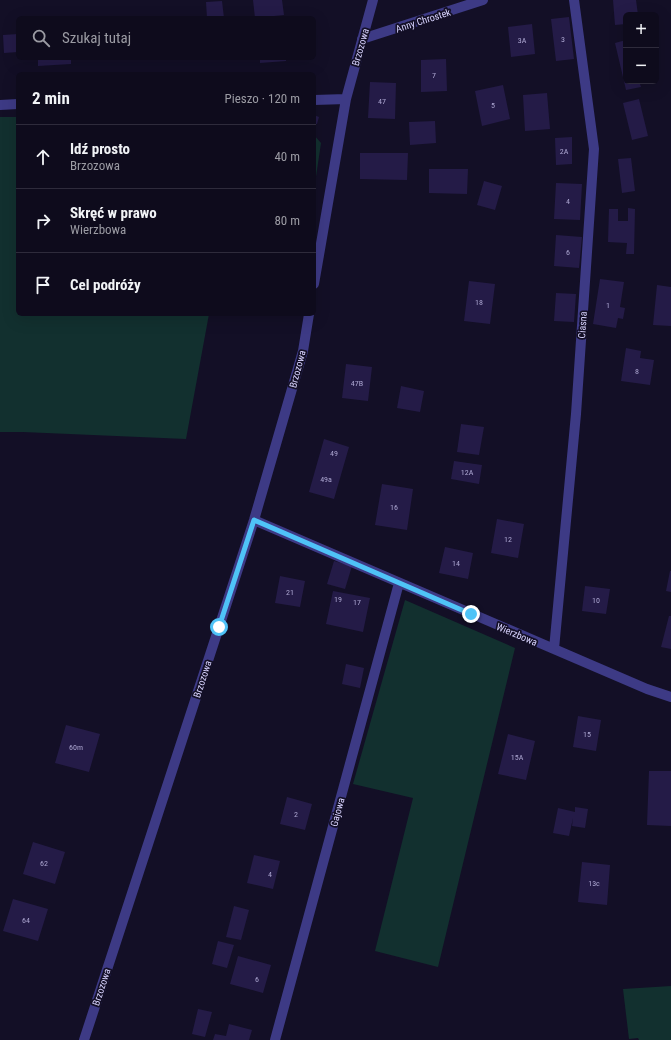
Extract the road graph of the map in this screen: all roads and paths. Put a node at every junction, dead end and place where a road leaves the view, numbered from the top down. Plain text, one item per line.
1 (373, 0) edge
2 (483, 0) edge
3 (574, 0) edge
4 (362, 39) junction
5 (346, 99) junction
6 (316, 100) edge
7 (16, 104) edge
8 (0, 105) edge
9 (316, 272) edge
10 (309, 316) edge
11 (254, 520) junction
12 (399, 583) junction
13 (554, 649) junction
14 (671, 697) edge
15 (84, 1040) edge
16 (275, 1040) edge

1 - 4 street, Brzozowa
2 - 4 street, Anny Chrostek
3 - 13 street, Ciasna
4 - 5 street, Brzozowa
5 - 6 street
5 - 9 street, Brzozowa
7 - 8 street
10 - 11 street, Brzozowa
11 - 12 street, Wierzbowa
11 - 15 street, Brzozowa
12 - 13 street, Wierzbowa
12 - 16 street, Gajowa
13 - 14 street, Wierzbowa

